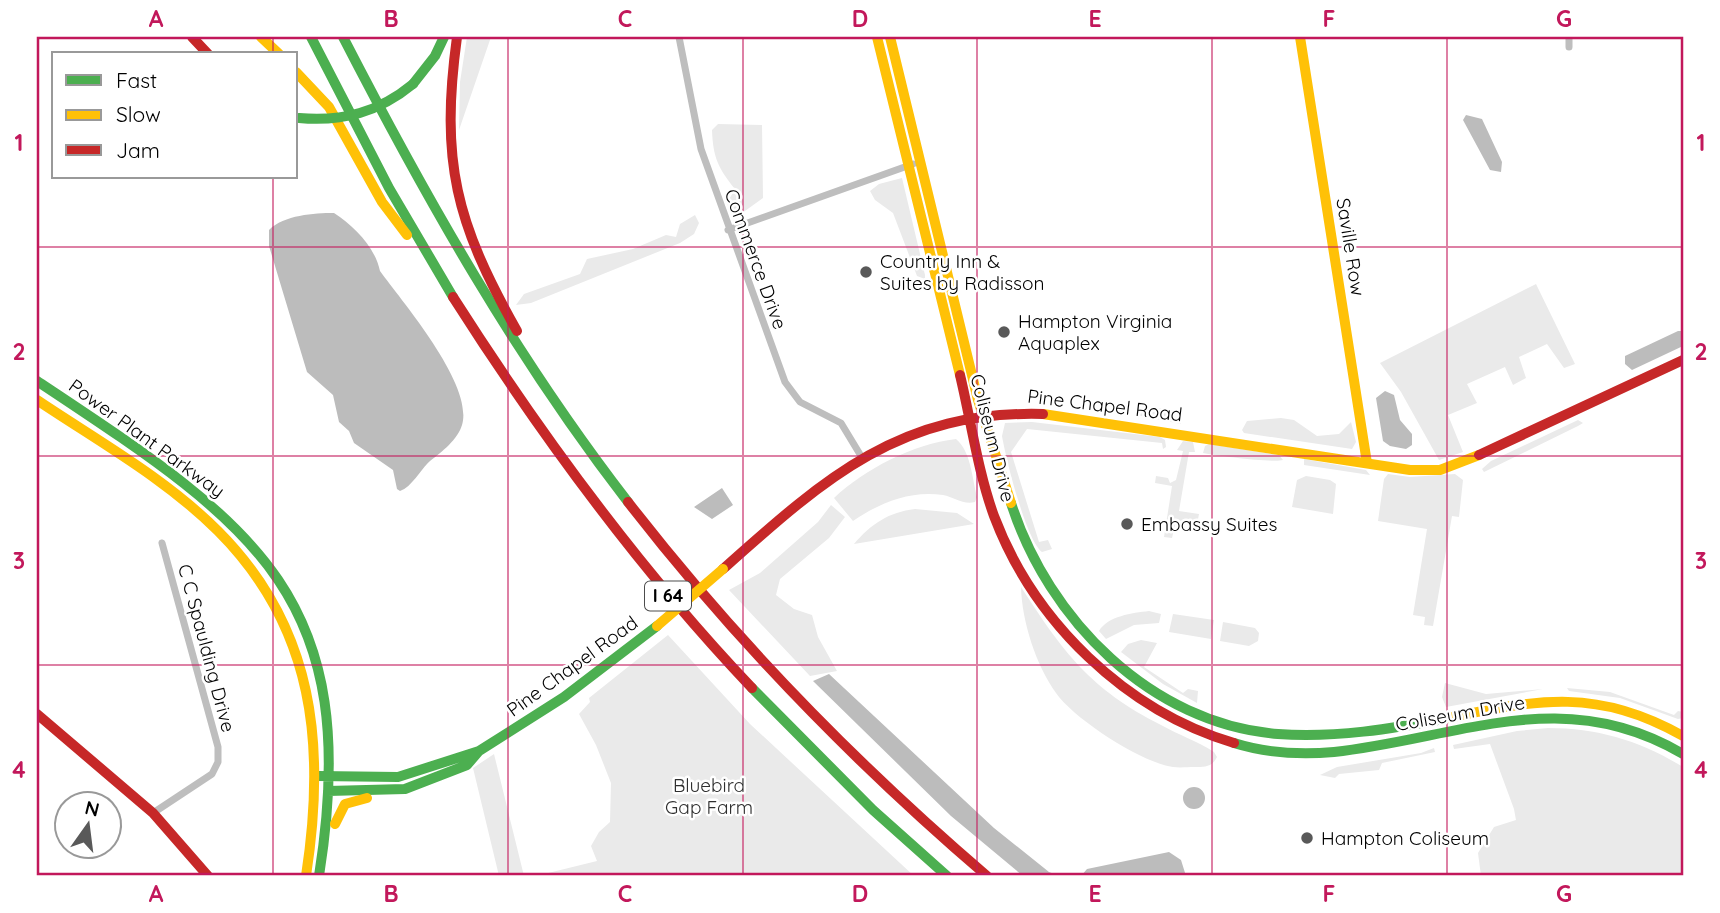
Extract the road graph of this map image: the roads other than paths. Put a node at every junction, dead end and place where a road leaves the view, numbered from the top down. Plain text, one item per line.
1 (192, 37) edge
2 (261, 37) edge
3 (311, 37) edge
4 (343, 37) edge
5 (444, 37) edge
6 (457, 37) edge
7 (679, 37) edge
8 (877, 37) edge
9 (890, 37) edge
10 (1300, 37) edge
11 (1569, 37) edge
12 (1569, 47) dead end
13 (206, 52) edge
14 (277, 52) edge
15 (298, 74) edge
16 (298, 117) edge
17 (920, 162) junction
18 (908, 165) junction
19 (728, 230) junction
20 (439, 274) junction
21 (1683, 360) edge
22 (37, 381) edge
23 (37, 400) edge
24 (554, 401) junction
25 (984, 415) junction
26 (968, 417) junction
27 (860, 456) junction
28 (1367, 463) junction
29 (162, 543) dead end
30 (37, 714) edge
31 (1683, 737) edge
32 (479, 751) junction
33 (1680, 752) edge
34 (318, 776) junction
35 (333, 777) junction
36 (405, 789) junction
37 (318, 790) junction
38 (333, 791) junction
39 (905, 804) junction
40 (153, 813) junction
41 (319, 875) edge
42 (208, 876) edge
43 (306, 876) edge
44 (947, 876) edge
45 (987, 876) edge
46 (1001, 876) edge

1 - 13 main road
2 - 14 main road
3 - 20 main road, I 64
4 - 24 main road, I 64
5 - 16 main road, bridge
6 - 24 main road
7 - 19 street, Commerce Drive
8 - 18 main road, Coliseum Drive
9 - 17 main road, Coliseum Drive
10 - 28 main road, Saville Row
11 - 12 street
15 - 20 main road
17 - 18 street
17 - 25 main road, Coliseum Drive
18 - 19 street
18 - 26 main road, Coliseum Drive
19 - 27 street, Commerce Drive
20 - 44 main road, I 64
21 - 28 main road, Pine Chapel Road
22 - 35 main road, Power Plant Parkway
23 - 34 main road, Power Plant Parkway
24 - 39 main road, I 64
25 - 26 main road, Pine Chapel Road
25 - 28 main road, Pine Chapel Road
25 - 31 main road, Coliseum Drive
26 - 27 main road, Pine Chapel Road
26 - 33 main road, Coliseum Drive
27 - 32 main road, Pine Chapel Road, bridge
29 - 40 street, C C Spaulding Drive
30 - 40 main road
31 - 33 main road
32 - 35 main road, Pine Chapel Road
32 - 36 main road, Pine Chapel Road
34 - 35 main road, Pine Chapel Road
34 - 37 main road, Power Plant Parkway
35 - 38 main road, Power Plant Parkway
36 - 38 main road, Pine Chapel Road
36 - 41 main road
37 - 38 main road, Pine Chapel Road
37 - 43 main road, Power Plant Parkway
38 - 41 main road, Power Plant Parkway
39 - 45 main road, I 64
39 - 46 main road
40 - 42 main road

